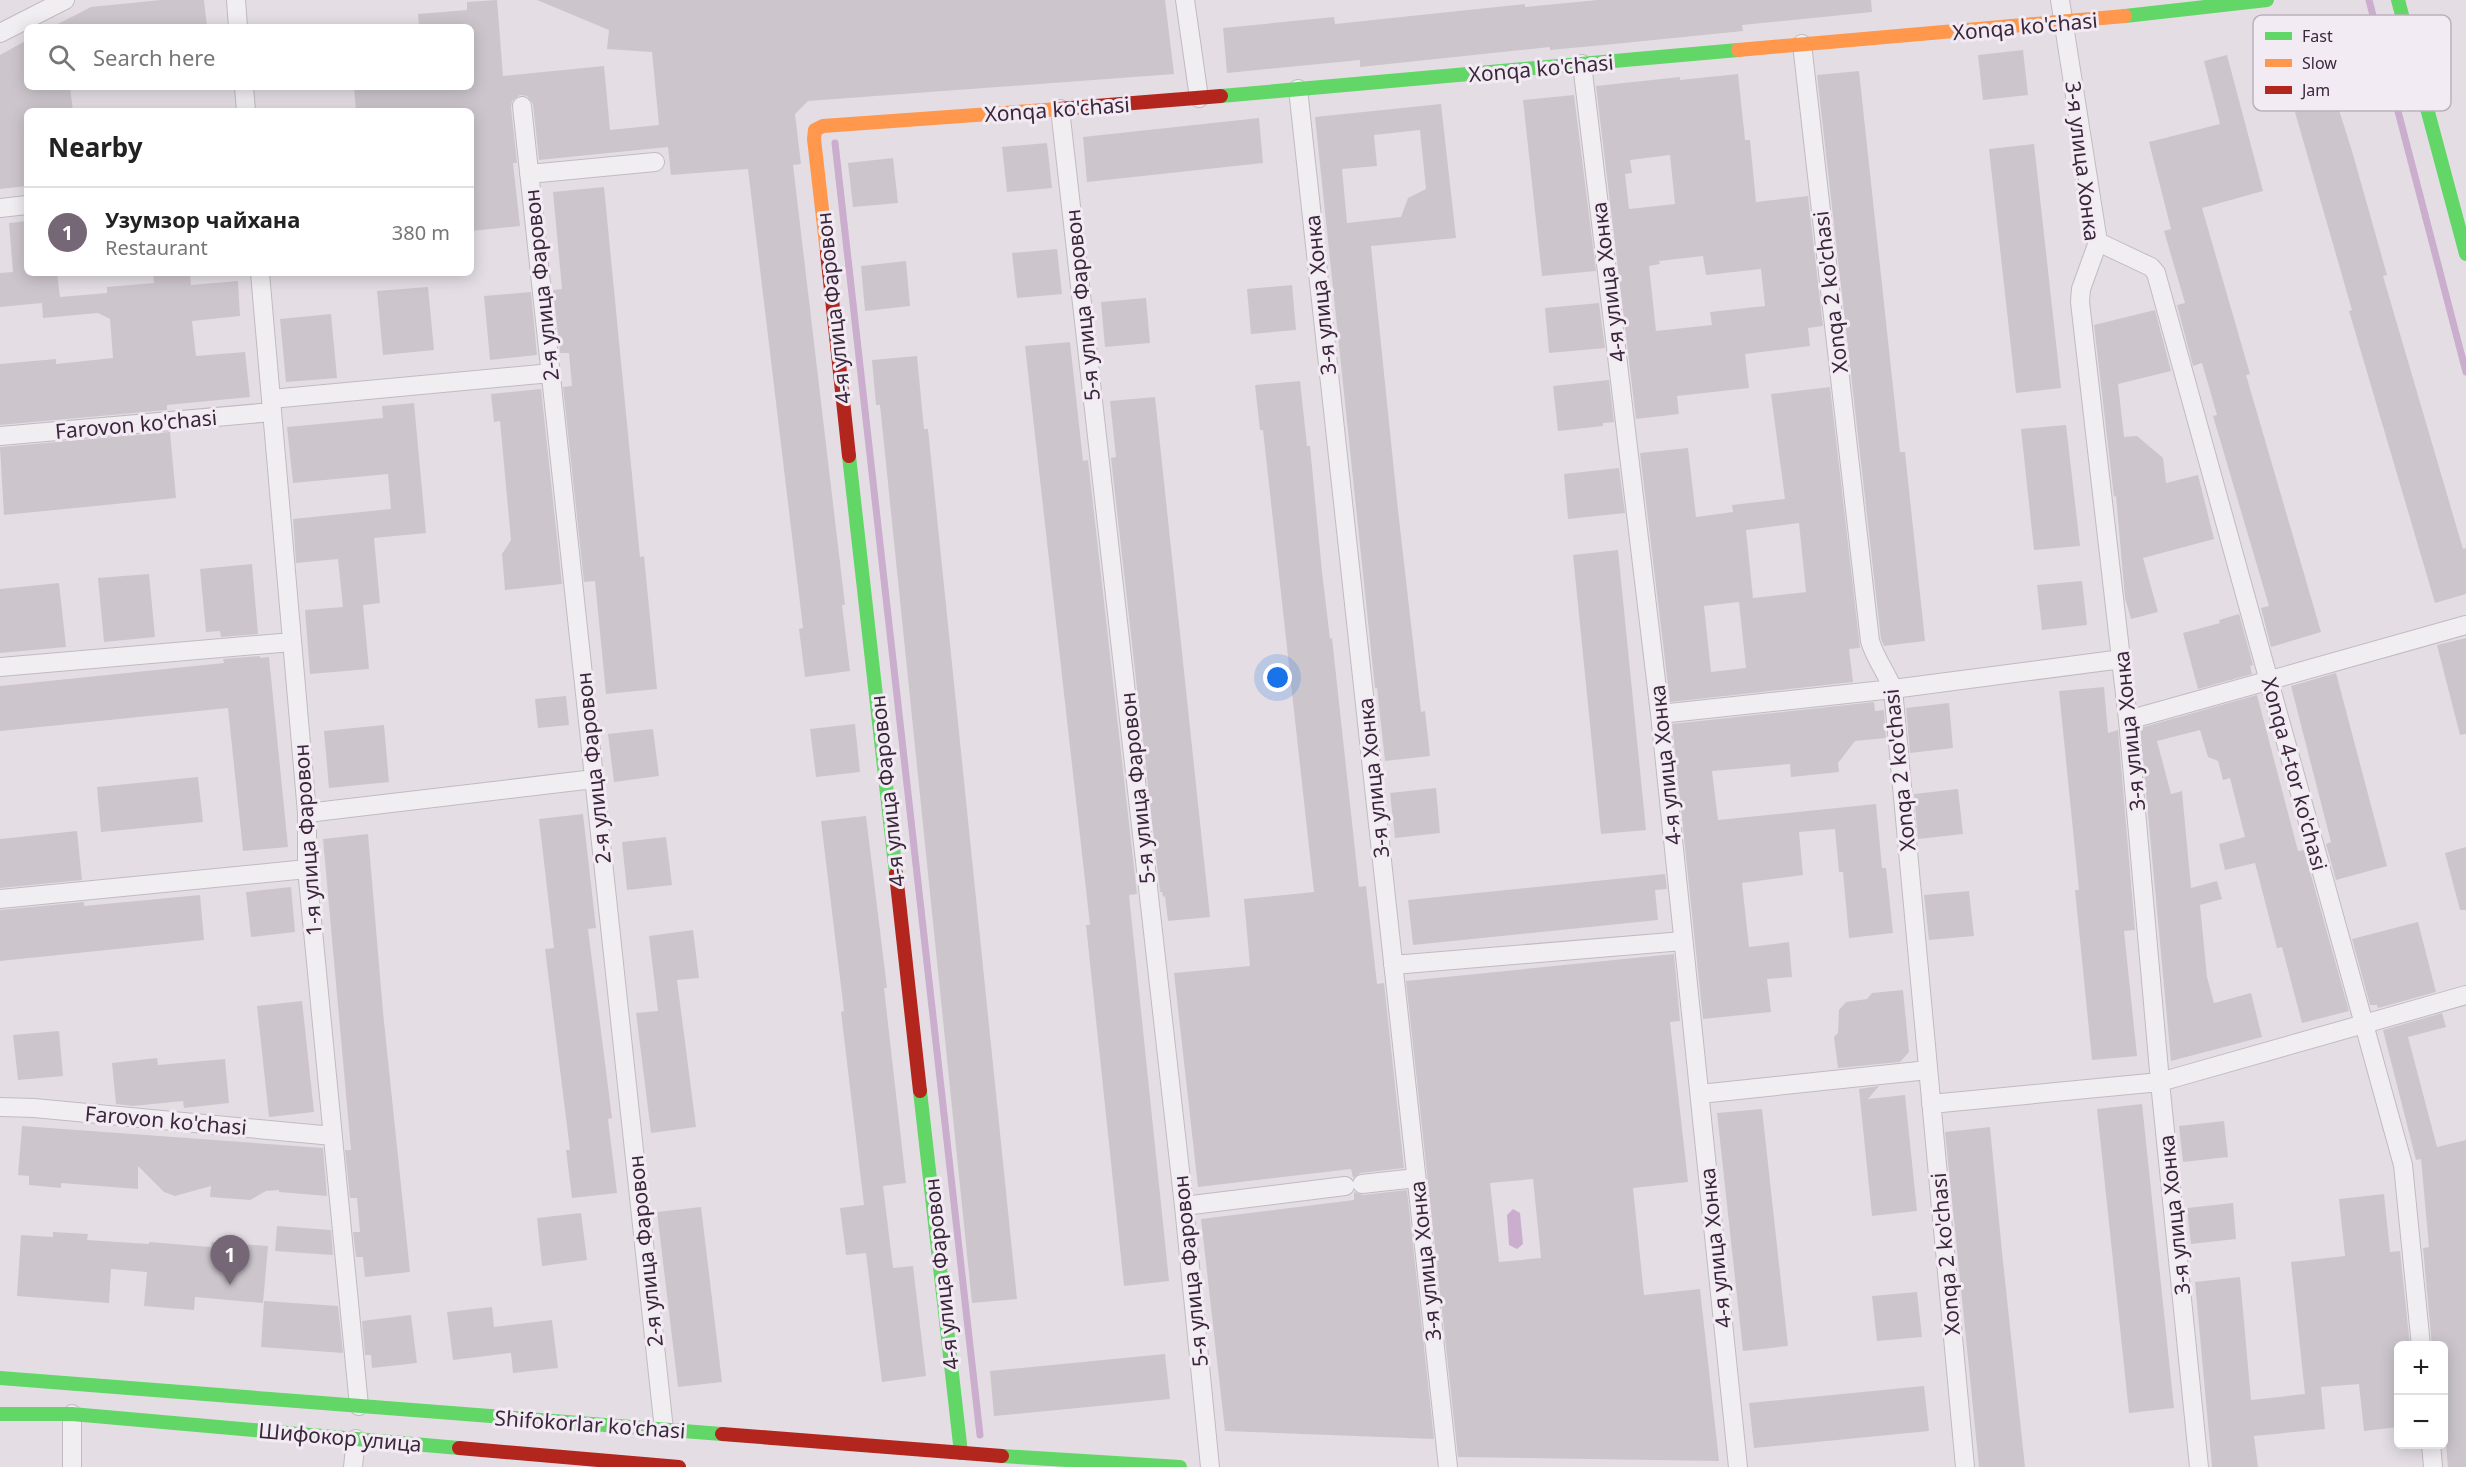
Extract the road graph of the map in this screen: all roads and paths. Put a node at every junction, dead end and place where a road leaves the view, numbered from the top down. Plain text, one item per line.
1 (65, 0) edge
2 (236, 0) edge
3 (1185, 0) edge
4 (2060, 0) edge
5 (2267, 0) edge
6 (2398, 0) edge
7 (2402, 15) edge
8 (238, 24) edge
9 (2065, 24) junction
10 (0, 33) edge
11 (1802, 44) junction
12 (1582, 64) junction
13 (244, 90) edge
14 (1298, 90) junction
15 (1199, 98) junction
16 (522, 106) dead end
17 (246, 108) edge
18 (1060, 109) junction
19 (2428, 111) edge
20 (815, 130) joint
21 (655, 162) dead end
22 (529, 174) junction
23 (24, 205) edge
24 (0, 208) edge
25 (2098, 242) junction
26 (2466, 254) edge
27 (260, 276) edge
28 (551, 373) junction
29 (272, 405) junction
30 (0, 436) edge
31 (2466, 625) edge
32 (292, 642) junction
33 (2122, 658) junction
34 (0, 667) edge
35 (2269, 679) junction
36 (1893, 689) junction
37 (1660, 714) junction
38 (2128, 720) junction
39 (594, 780) junction
40 (307, 813) junction
41 (308, 869) junction
42 (0, 899) edge
43 (1683, 941) junction
44 (1393, 965) junction
45 (2466, 995) edge
46 (2364, 1024) junction
47 (1928, 1070) junction
48 (2160, 1082) junction
49 (1700, 1094) junction
50 (1931, 1104) junction
51 (0, 1107) edge
52 (333, 1136) junction
53 (1416, 1178) junction
54 (1184, 1206) junction
55 (2421, 1341) edge
56 (0, 1378) edge
57 (359, 1406) junction
58 (0, 1414) edge
59 (72, 1414) junction
60 (664, 1430) junction
61 (356, 1439) junction
62 (2431, 1449) edge
63 (961, 1453) junction
64 (618, 1464) edge
65 (72, 1467) edge
66 (353, 1467) edge
67 (679, 1467) edge
68 (1180, 1467) edge
69 (1210, 1467) edge
70 (1448, 1467) edge
71 (1738, 1467) edge
72 (1965, 1467) edge
73 (2199, 1467) edge
74 (2433, 1467) edge

1 - 10 street
2 - 8 street
3 - 15 street
4 - 9 street, 3-я улица Хонка
5 - 9 street, Xonqa ko'chasi
6 - 7 street
9 - 11 street, Xonqa ko'chasi
9 - 25 street, 3-я улица Хонка
11 - 12 street, Xonqa ko'chasi
11 - 36 street, Xonqa 2 ko'chasi
12 - 14 street, Xonqa ko'chasi
12 - 37 street, 4-я улица Хонка
13 - 17 street
14 - 15 street, Xonqa ko'chasi
14 - 44 street, 3-я улица Хонка
15 - 18 street, Xonqa ko'chasi
16 - 22 street, 2-я улица Фаровон
18 - 20 street, Xonqa ko'chasi
18 - 54 street, 5-я улица Фаровон
19 - 26 street
20 - 63 street, 4-я улица Фаровон
21 - 22 street
22 - 28 street, 2-я улица Фаровон
23 - 24 street
25 - 33 street, 3-я улица Хонка
25 - 35 street, Xonqa 4-tor ko'chasi
27 - 29 street, 1-я улица Фаровон
28 - 29 street, Farovon ko'chasi
28 - 39 street, 2-я улица Фаровон
29 - 30 street, Farovon ko'chasi
29 - 32 street, 1-я улица Фаровон
31 - 35 street
32 - 34 street
32 - 40 street, 1-я улица Фаровон
33 - 36 street
33 - 38 street, 3-я улица Хонка
35 - 38 street
35 - 46 street, Xonqa 4-tor ko'chasi
36 - 37 street
36 - 47 street, Xonqa 2 ko'chasi
37 - 43 street, 4-я улица Хонка
38 - 48 street, 3-я улица Хонка
39 - 40 street
39 - 60 street, 2-я улица Фаровон
40 - 41 street, 1-я улица Фаровон
41 - 42 street
41 - 52 street, 1-я улица Фаровон
43 - 44 street
43 - 49 street, 4-я улица Хонка
44 - 53 street, 3-я улица Хонка
45 - 46 street
46 - 48 street
46 - 55 street, Xonqa 4-tor ko'chasi
47 - 49 street
47 - 50 street, Xonqa 2 ko'chasi
48 - 50 street
48 - 73 street, 3-я улица Хонка
49 - 71 street, 4-я улица Хонка
50 - 72 street, Xonqa 2 ko'chasi
51 - 52 street, Farovon ko'chasi
52 - 57 street, 1-я улица Фаровон
53 - 54 street
53 - 70 street, 3-я улица Хонка
54 - 69 street, 5-я улица Фаровон
56 - 57 street, Shifokorlar ko'chasi
57 - 60 street, Shifokorlar ko'chasi
58 - 59 street, Шифокор улица
59 - 61 street, Шифокор улица
59 - 65 street
60 - 63 street, Shifokorlar ko'chasi
61 - 64 street, Шифокор улица
61 - 66 street
62 - 74 street
63 - 68 street, Shifokorlar ko'chasi
64 - 67 street, Шифокор улица

